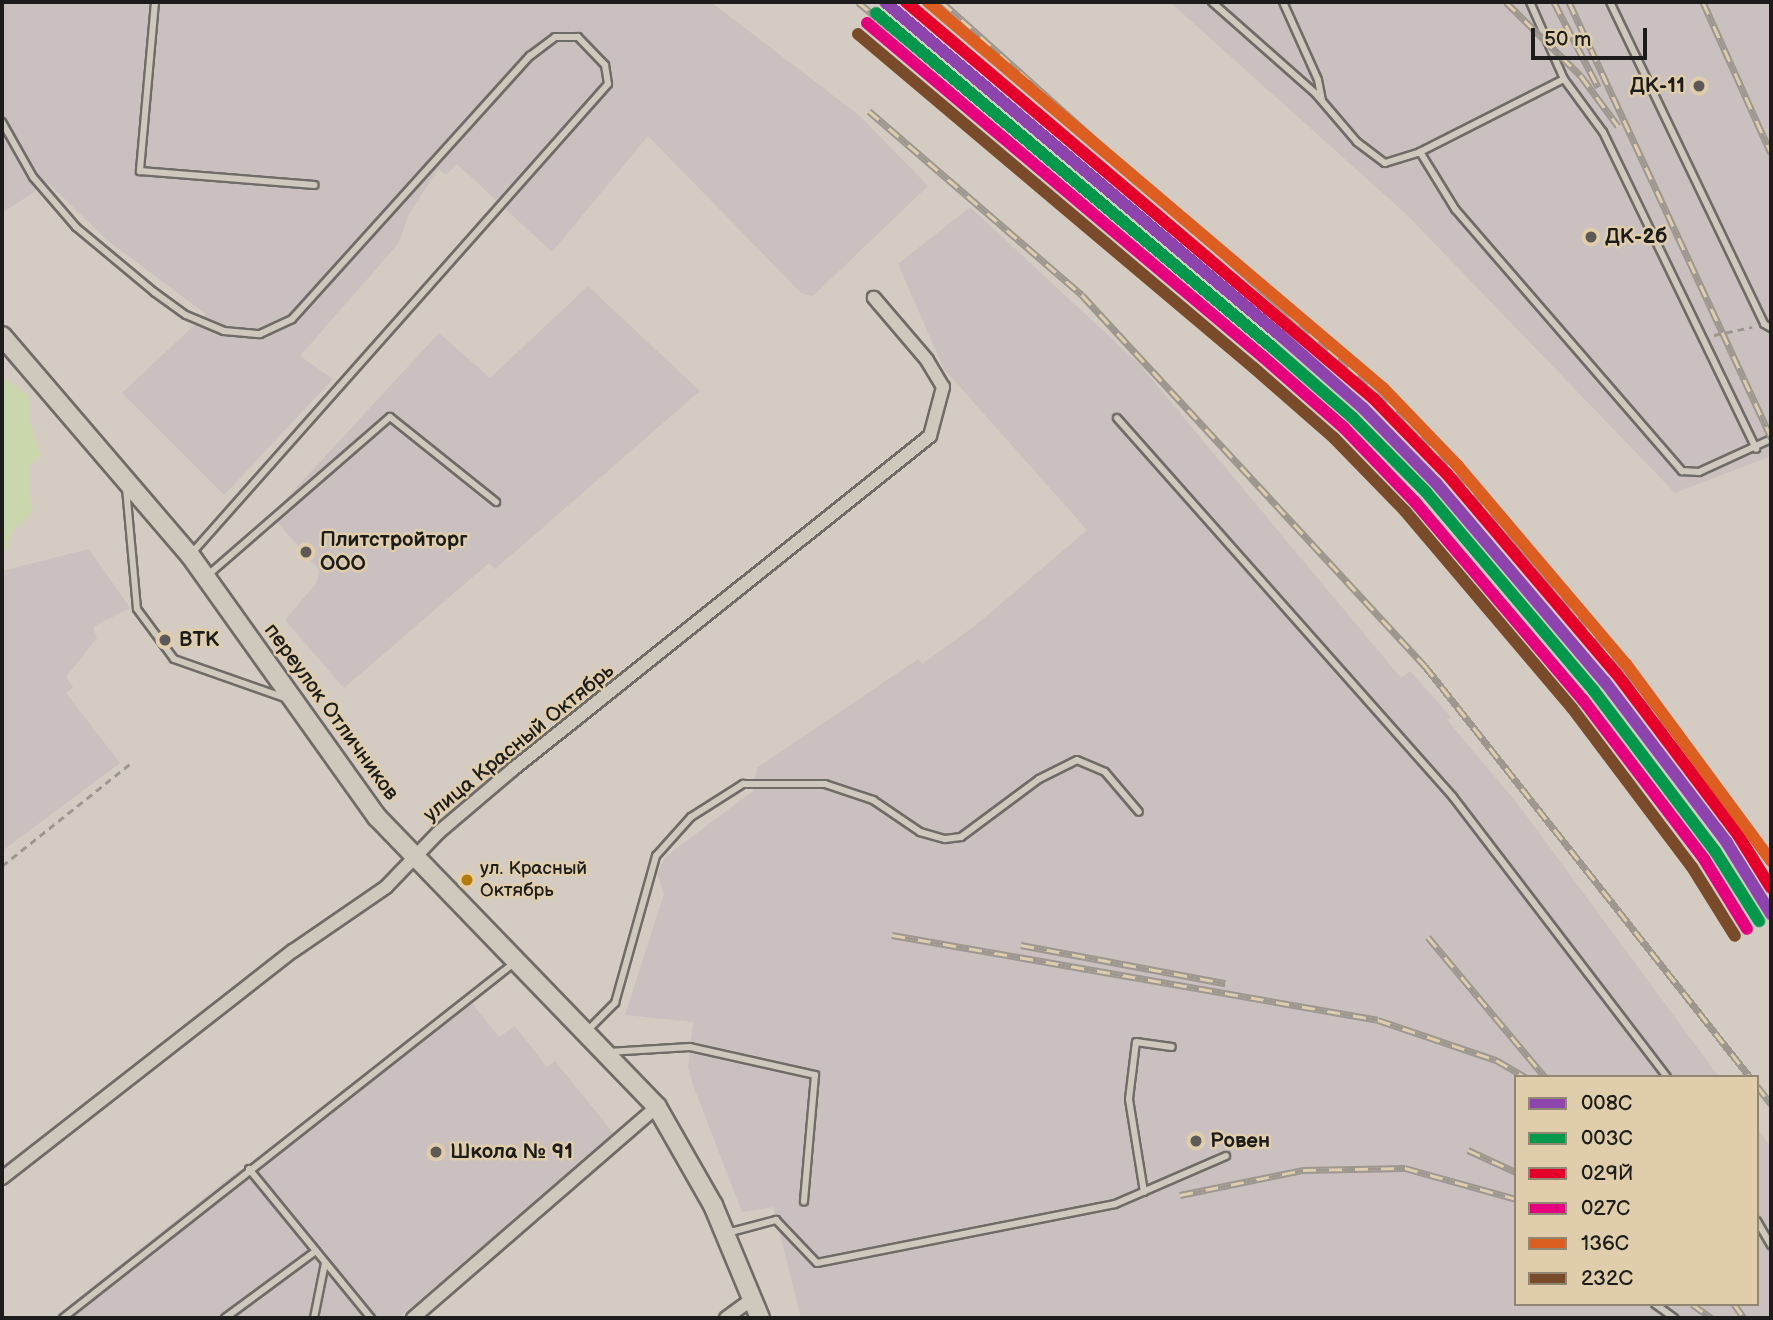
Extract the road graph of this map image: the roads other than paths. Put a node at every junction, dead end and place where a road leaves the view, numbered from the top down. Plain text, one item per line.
1 (155, 2) edge
2 (1212, 2) edge
3 (1283, 2) edge
4 (1610, 2) edge
5 (1533, 3) edge
6 (1564, 79) junction
7 (1322, 101) junction
8 (2, 122) edge
9 (1420, 152) junction
10 (314, 185) dead end
11 (874, 298) dead end
12 (1771, 328) edge
13 (2, 336) edge
14 (1117, 418) dead end
15 (1771, 439) edge
16 (1756, 449) junction
17 (125, 475) junction
18 (496, 502) dead end
19 (190, 555) junction
20 (206, 577) junction
21 (292, 700) junction
22 (1139, 812) dead end
23 (415, 856) junction
24 (518, 960) junction
25 (587, 1031) junction
26 (1172, 1047) dead end
27 (608, 1052) junction
28 (1665, 1075) edge
29 (657, 1107) junction
30 (1226, 1156) dead end
31 (249, 1169) junction
32 (2, 1178) edge
33 (1144, 1192) junction
34 (804, 1202) dead end
35 (1759, 1224) edge
36 (725, 1233) junction
37 (1771, 1245) edge
38 (316, 1251) junction
39 (325, 1263) junction
40 (752, 1299) junction
41 (1658, 1306) edge
42 (63, 1318) edge
43 (225, 1318) edge
44 (314, 1318) edge
45 (371, 1318) edge
46 (413, 1318) edge
47 (726, 1318) edge
48 (760, 1318) edge
49 (1674, 1318) edge

1 - 10 lane
2 - 7 lane
3 - 7 lane
4 - 12 lane
5 - 6 lane
6 - 9 lane
6 - 16 lane
7 - 9 lane
8 - 19 lane
9 - 16 lane
11 - 23 street, улица Красный Октябрь
13 - 17 main road, переулок Отличников
14 - 28 lane
15 - 16 lane
17 - 19 main road, переулок Отличников
17 - 21 lane
18 - 20 lane
19 - 20 main road, переулок Отличников
20 - 21 main road, переулок Отличников
21 - 23 main road, переулок Отличников
22 - 25 lane
23 - 24 main road, переулок Отличников
23 - 32 street, улица Красный Октябрь
24 - 25 main road, переулок Отличников
24 - 31 lane
25 - 27 main road, переулок Отличников
26 - 33 lane
27 - 29 main road, переулок Отличников
27 - 34 lane
29 - 36 main road, переулок Отличников
29 - 46 street
30 - 33 lane
31 - 38 lane
31 - 42 lane
33 - 36 lane
35 - 37 lane
36 - 40 main road, переулок Отличников
38 - 39 lane
38 - 43 lane
39 - 44 lane
39 - 45 lane
40 - 47 street
40 - 48 main road, переулок Отличников
41 - 49 lane

